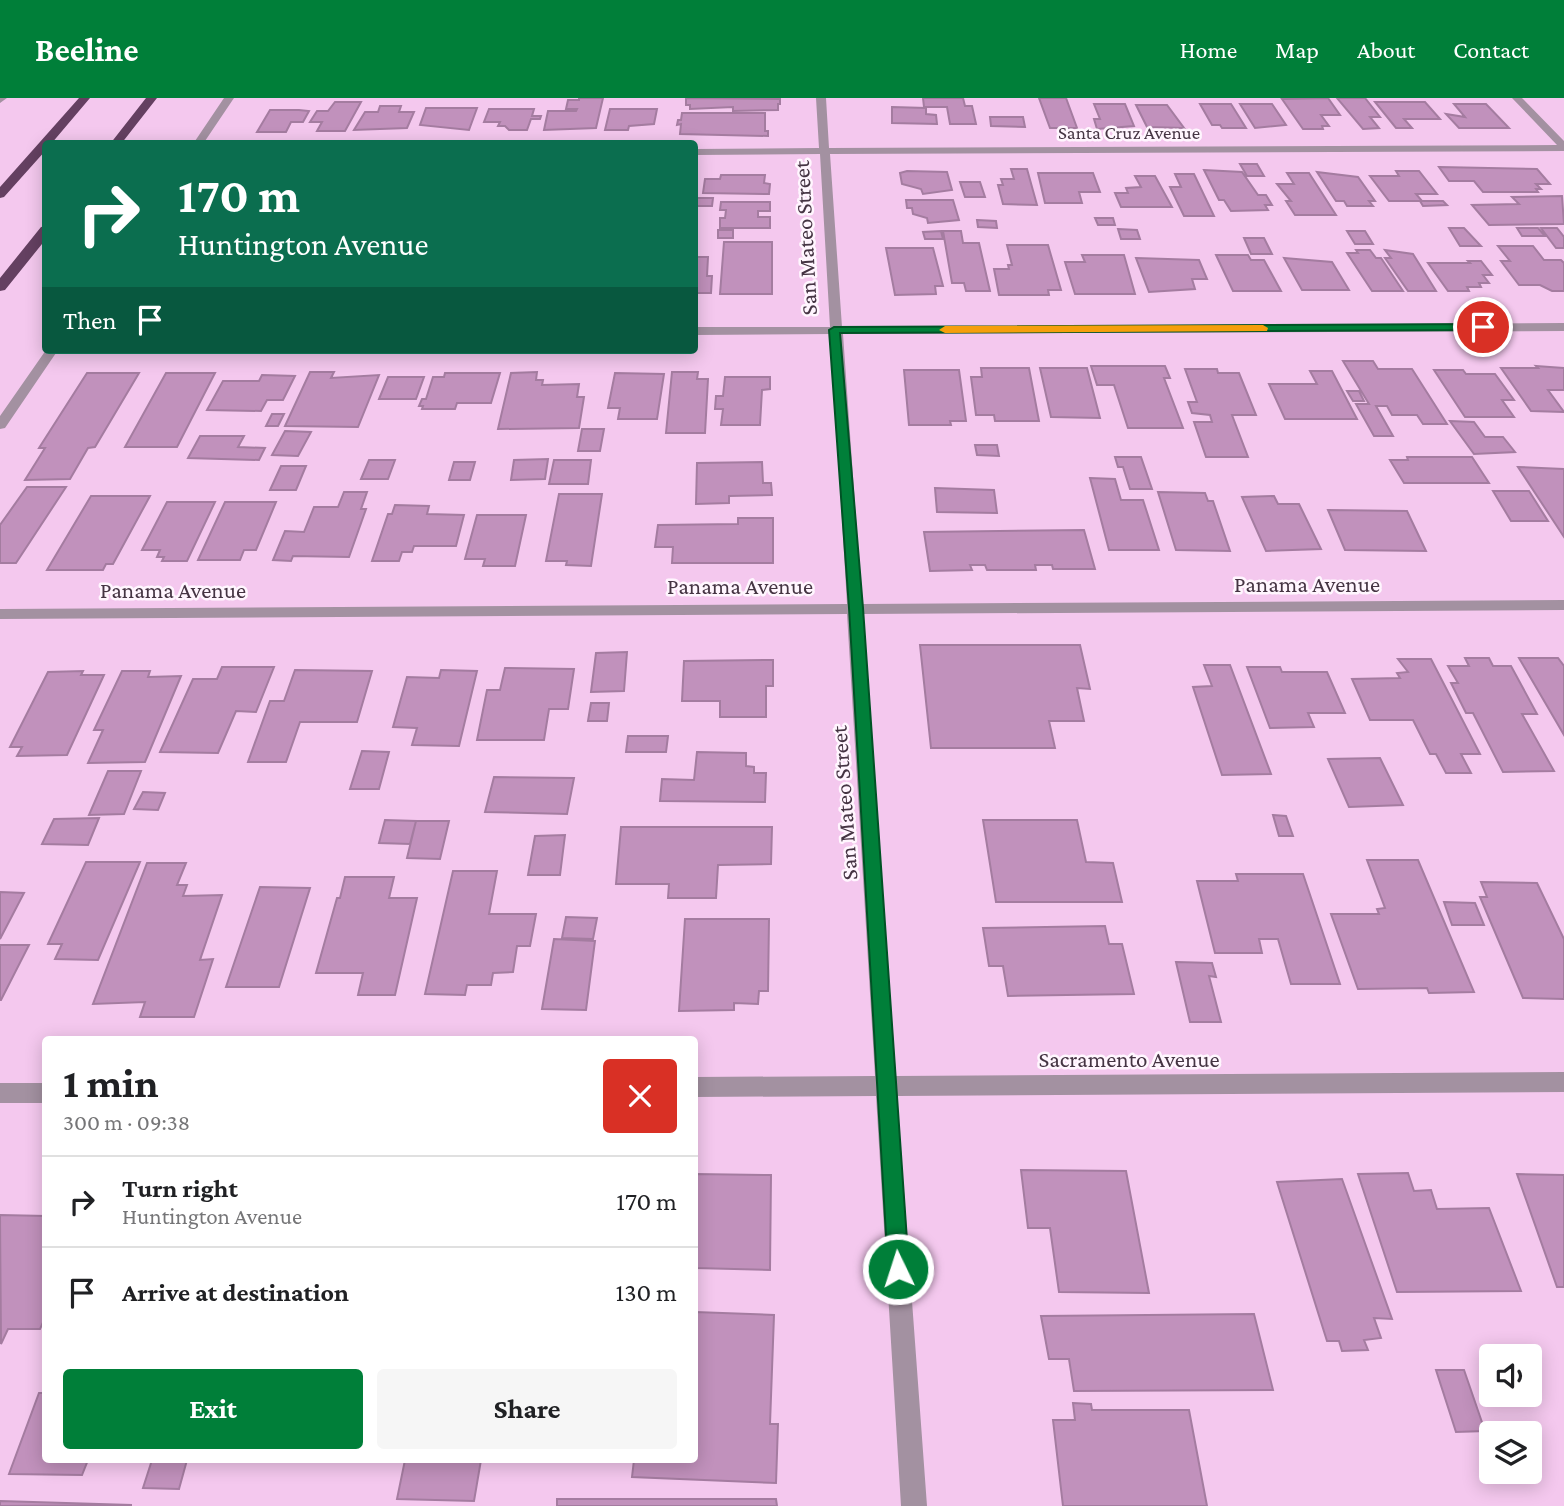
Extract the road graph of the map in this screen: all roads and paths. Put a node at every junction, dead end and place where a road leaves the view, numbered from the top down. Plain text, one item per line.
1 (85, 98) edge
2 (152, 98) edge
3 (229, 98) edge
4 (821, 98) edge
5 (1517, 98) edge
6 (48, 140) edge
7 (118, 140) edge
8 (201, 140) edge
9 (42, 147) edge
10 (1564, 147) edge
11 (825, 151) junction
12 (698, 152) edge
13 (0, 194) edge
14 (42, 235) edge
15 (0, 287) edge
16 (1564, 327) edge
17 (834, 330) junction
18 (698, 331) edge
19 (49, 354) edge
20 (0, 425) edge
21 (1564, 605) edge
22 (856, 608) junction
23 (0, 614) edge
24 (1564, 1082) edge
25 (887, 1086) junction
26 (698, 1087) edge
27 (0, 1093) edge
28 (42, 1093) edge
29 (914, 1506) edge

1 - 6 highway
2 - 7 highway
3 - 8 street
4 - 11 street, San Mateo Street
5 - 10 street
9 - 13 highway
10 - 11 street, Santa Cruz Avenue
11 - 12 street, Santa Cruz Avenue
11 - 17 street, San Mateo Street
14 - 15 highway
16 - 17 street
17 - 18 street
17 - 22 street, San Mateo Street
19 - 20 street
21 - 22 street, Panama Avenue
22 - 23 street, Panama Avenue
22 - 25 street, San Mateo Street
24 - 25 street, Sacramento Avenue
25 - 26 street, Sacramento Avenue
25 - 29 street, San Mateo Street
27 - 28 street

